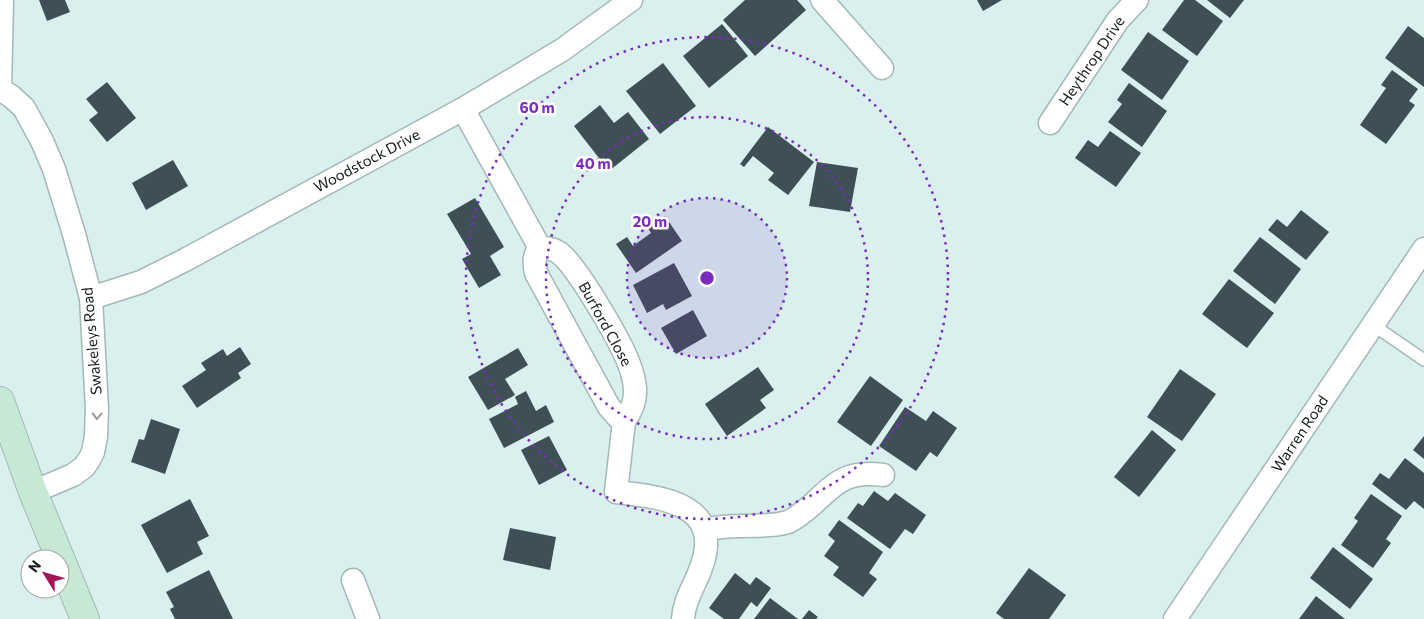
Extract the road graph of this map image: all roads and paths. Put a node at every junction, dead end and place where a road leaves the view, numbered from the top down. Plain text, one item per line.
1 (2, 0) edge
2 (631, 0) edge
3 (822, 0) edge
4 (1136, 0) edge
5 (882, 68) dead end
6 (0, 89) edge
7 (463, 109) junction
8 (1050, 124) dead end
9 (540, 248) junction
10 (1424, 249) edge
11 (91, 298) junction
12 (1373, 325) junction
13 (1424, 360) edge
14 (0, 401) edge
15 (624, 421) junction
16 (883, 475) dead end
17 (34, 492) junction
18 (704, 529) junction
19 (353, 580) dead end
20 (85, 619) edge
21 (368, 619) edge
22 (683, 619) edge
23 (1175, 619) edge

1 - 6 street
2 - 7 street, Woodstock Drive
3 - 5 street
4 - 8 street, Heythrop Drive
6 - 11 street, Swakeleys Road
7 - 9 street
7 - 11 street, Woodstock Drive
9 - 15 street
9 - 15 street, Burford Close
10 - 12 street, Warren Road
11 -> 17 street, Swakeleys Road
12 - 13 lane
12 - 23 street, Warren Road
14 - 17 main road
15 - 18 street, Burford Close
16 - 18 street
17 - 20 main road
18 - 22 street
19 - 21 street

